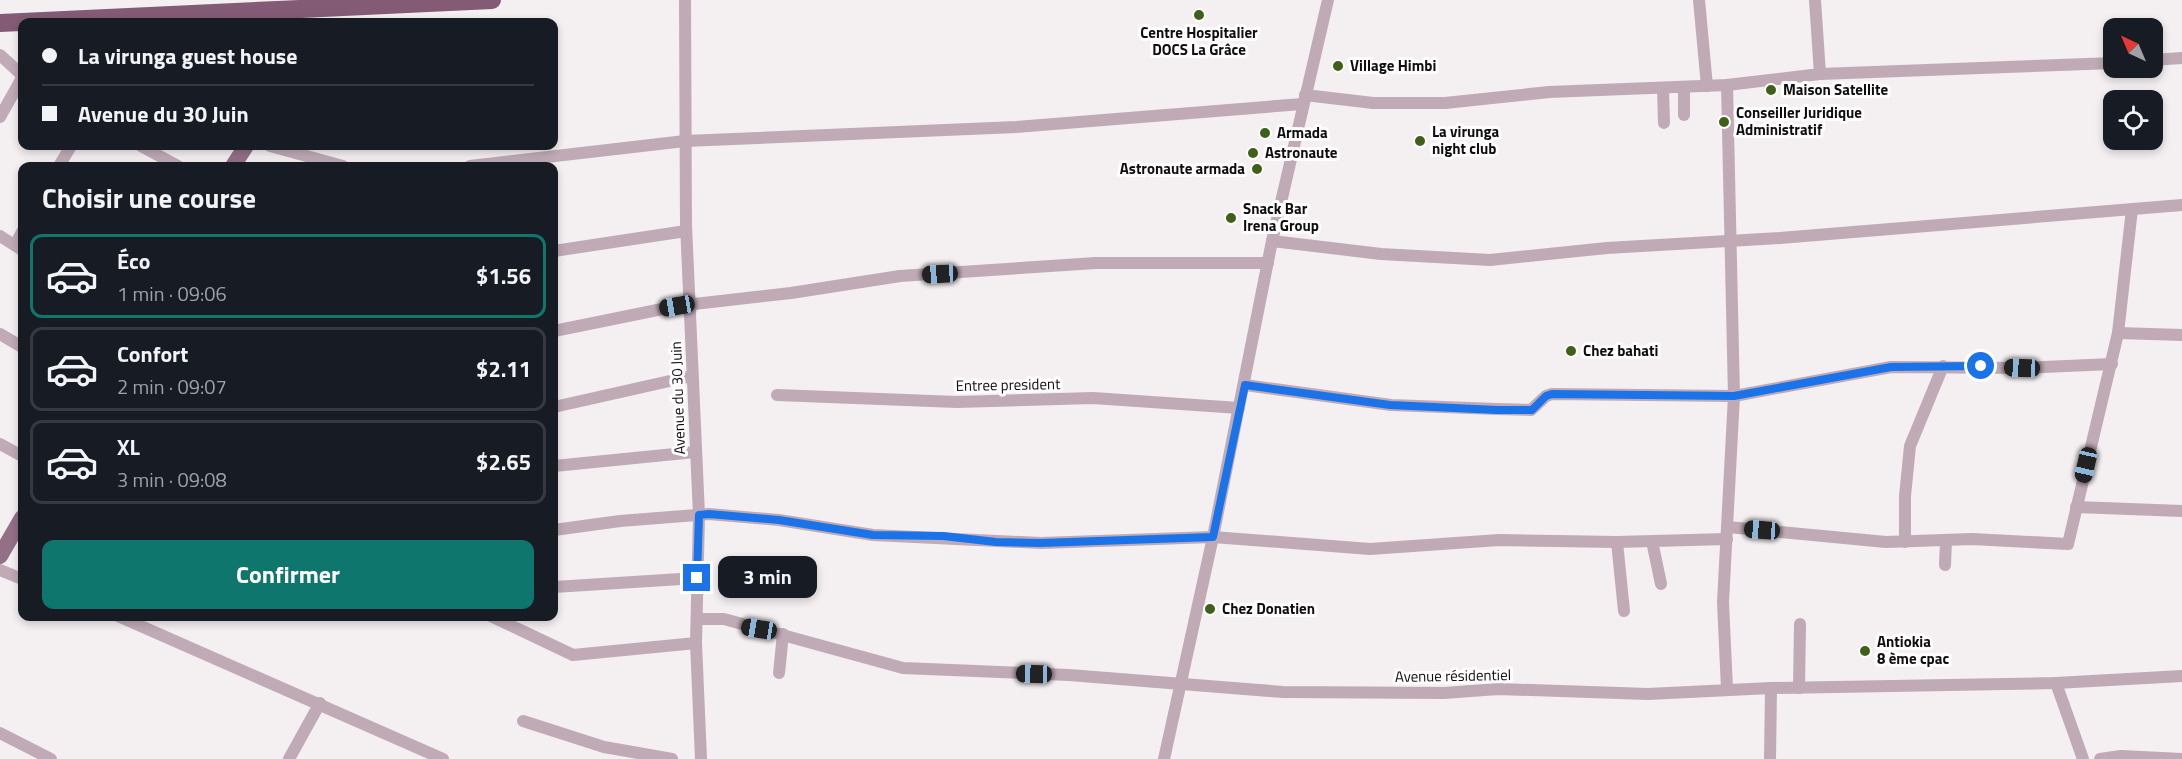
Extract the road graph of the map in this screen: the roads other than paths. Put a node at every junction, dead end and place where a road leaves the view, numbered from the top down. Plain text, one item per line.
1 (492, 0) edge
2 (685, 0) edge
3 (1328, 0) edge
4 (1699, 0) edge
5 (1815, 0) edge
6 (302, 10) edge
7 (127, 18) edge
8 (18, 22) edge
9 (0, 23) edge
10 (0, 55) edge
11 (2182, 58) edge
12 (2163, 59) edge
13 (2103, 63) edge
14 (18, 72) edge
15 (1820, 74) junction
16 (18, 83) edge
17 (1727, 85) junction
18 (1707, 86) junction
19 (1663, 88) junction
20 (1684, 88) junction
21 (1304, 100) junction
22 (1684, 115) dead end
23 (0, 117) edge
24 (1664, 123) dead end
25 (685, 141) junction
26 (148, 150) edge
27 (284, 150) edge
28 (171, 162) edge
29 (328, 162) edge
30 (504, 162) edge
31 (2182, 205) edge
32 (2132, 209) junction
33 (686, 231) junction
34 (0, 236) edge
35 (1272, 241) junction
36 (1731, 241) junction
37 (18, 247) edge
38 (558, 250) edge
39 (1268, 263) junction
40 (689, 304) junction
41 (558, 330) edge
42 (2118, 333) junction
43 (0, 334) edge
44 (2182, 335) edge
45 (18, 345) edge
46 (2112, 364) junction
47 (1943, 366) junction
48 (692, 376) junction
49 (1245, 385) junction
50 (777, 395) dead end
51 (1734, 396) junction
52 (558, 406) edge
53 (1239, 408) junction
54 (0, 444) edge
55 (695, 452) junction
56 (18, 454) edge
57 (558, 466) edge
58 (2076, 507) junction
59 (2182, 512) edge
60 (699, 515) junction
61 (18, 525) edge
62 (558, 529) edge
63 (1728, 533) junction
64 (1213, 537) junction
65 (1946, 540) junction
66 (1652, 541) junction
67 (1617, 542) junction
68 (1905, 542) junction
69 (1, 553) edge
70 (1945, 565) dead end
71 (0, 570) edge
72 (18, 577) edge
73 (697, 578) junction
74 (1661, 584) dead end
75 (558, 587) edge
76 (1624, 611) dead end
77 (697, 619) junction
78 (130, 621) edge
79 (501, 621) edge
80 (1800, 624) dead end
81 (783, 634) junction
82 (696, 643) junction
83 (779, 673) dead end
84 (2182, 676) edge
85 (1181, 682) junction
86 (2056, 683) junction
87 (1771, 688) junction
88 (1799, 688) junction
89 (1727, 690) junction
90 (320, 703) junction
91 (523, 721) dead end
92 (0, 733) edge
93 (51, 759) edge
94 (290, 759) edge
95 (443, 759) edge
96 (672, 759) edge
97 (701, 759) edge
98 (1164, 759) edge
99 (1770, 759) edge
100 (2082, 759) edge
101 (2100, 759) edge
102 (2182, 759) edge

1 - 6 highway
2 - 25 street, Avenue du 30 Juin
3 - 21 street
4 - 18 street
5 - 15 street
6 - 7 highway
8 - 9 highway
10 - 14 street
11 - 12 street
13 - 15 street
15 - 17 street
16 - 23 street
17 - 18 street
17 - 36 street
18 - 20 street
19 - 20 street
19 - 21 street
19 - 24 street
20 - 22 street
21 - 25 street
21 - 35 street
25 - 30 street
25 - 33 street, Avenue du 30 Juin
26 - 28 street
27 - 29 street
31 - 32 street
32 - 36 street
32 - 42 street
33 - 38 street
33 - 40 street, Avenue du 30 Juin
34 - 37 street
35 - 36 street
35 - 39 street
36 - 51 street
39 - 40 street
39 - 49 street
40 - 41 street
40 - 48 street, Avenue du 30 Juin
42 - 44 street
42 - 46 street
43 - 45 street
46 - 47 street
46 - 58 street
47 - 51 street
47 - 68 street
48 - 52 street
48 - 55 street, Avenue du 30 Juin
49 - 51 street
49 - 53 street
50 - 53 street, Entree president
51 - 63 street
53 - 64 street
54 - 56 street
55 - 57 street
55 - 60 street, Avenue du 30 Juin
58 - 59 street
58 - 65 street
60 - 62 street
60 - 64 street
60 - 73 street, Avenue du 30 Juin
61 - 69 main road
63 - 66 street
63 - 68 street
63 - 89 street
64 - 67 street
64 - 85 street
65 - 68 street
65 - 70 street
66 - 67 street
66 - 74 street
67 - 76 street
71 - 72 street
73 - 75 street
73 - 77 street, Avenue du 30 Juin
77 - 81 street, Avenue résidentiel
77 - 82 street, Avenue du 30 Juin
78 - 90 street
79 - 82 street
80 - 88 street
81 - 83 street
81 - 85 street, Avenue résidentiel
82 - 97 street, Avenue du 30 Juin
84 - 86 street, Avenue résidentiel
85 - 89 street, Avenue résidentiel
85 - 98 street
86 - 88 street, Avenue résidentiel
86 - 100 street
87 - 88 street, Avenue résidentiel
87 - 89 street, Avenue résidentiel
87 - 99 street
90 - 94 street
90 - 95 street
91 - 96 street
92 - 93 street
101 - 102 street

